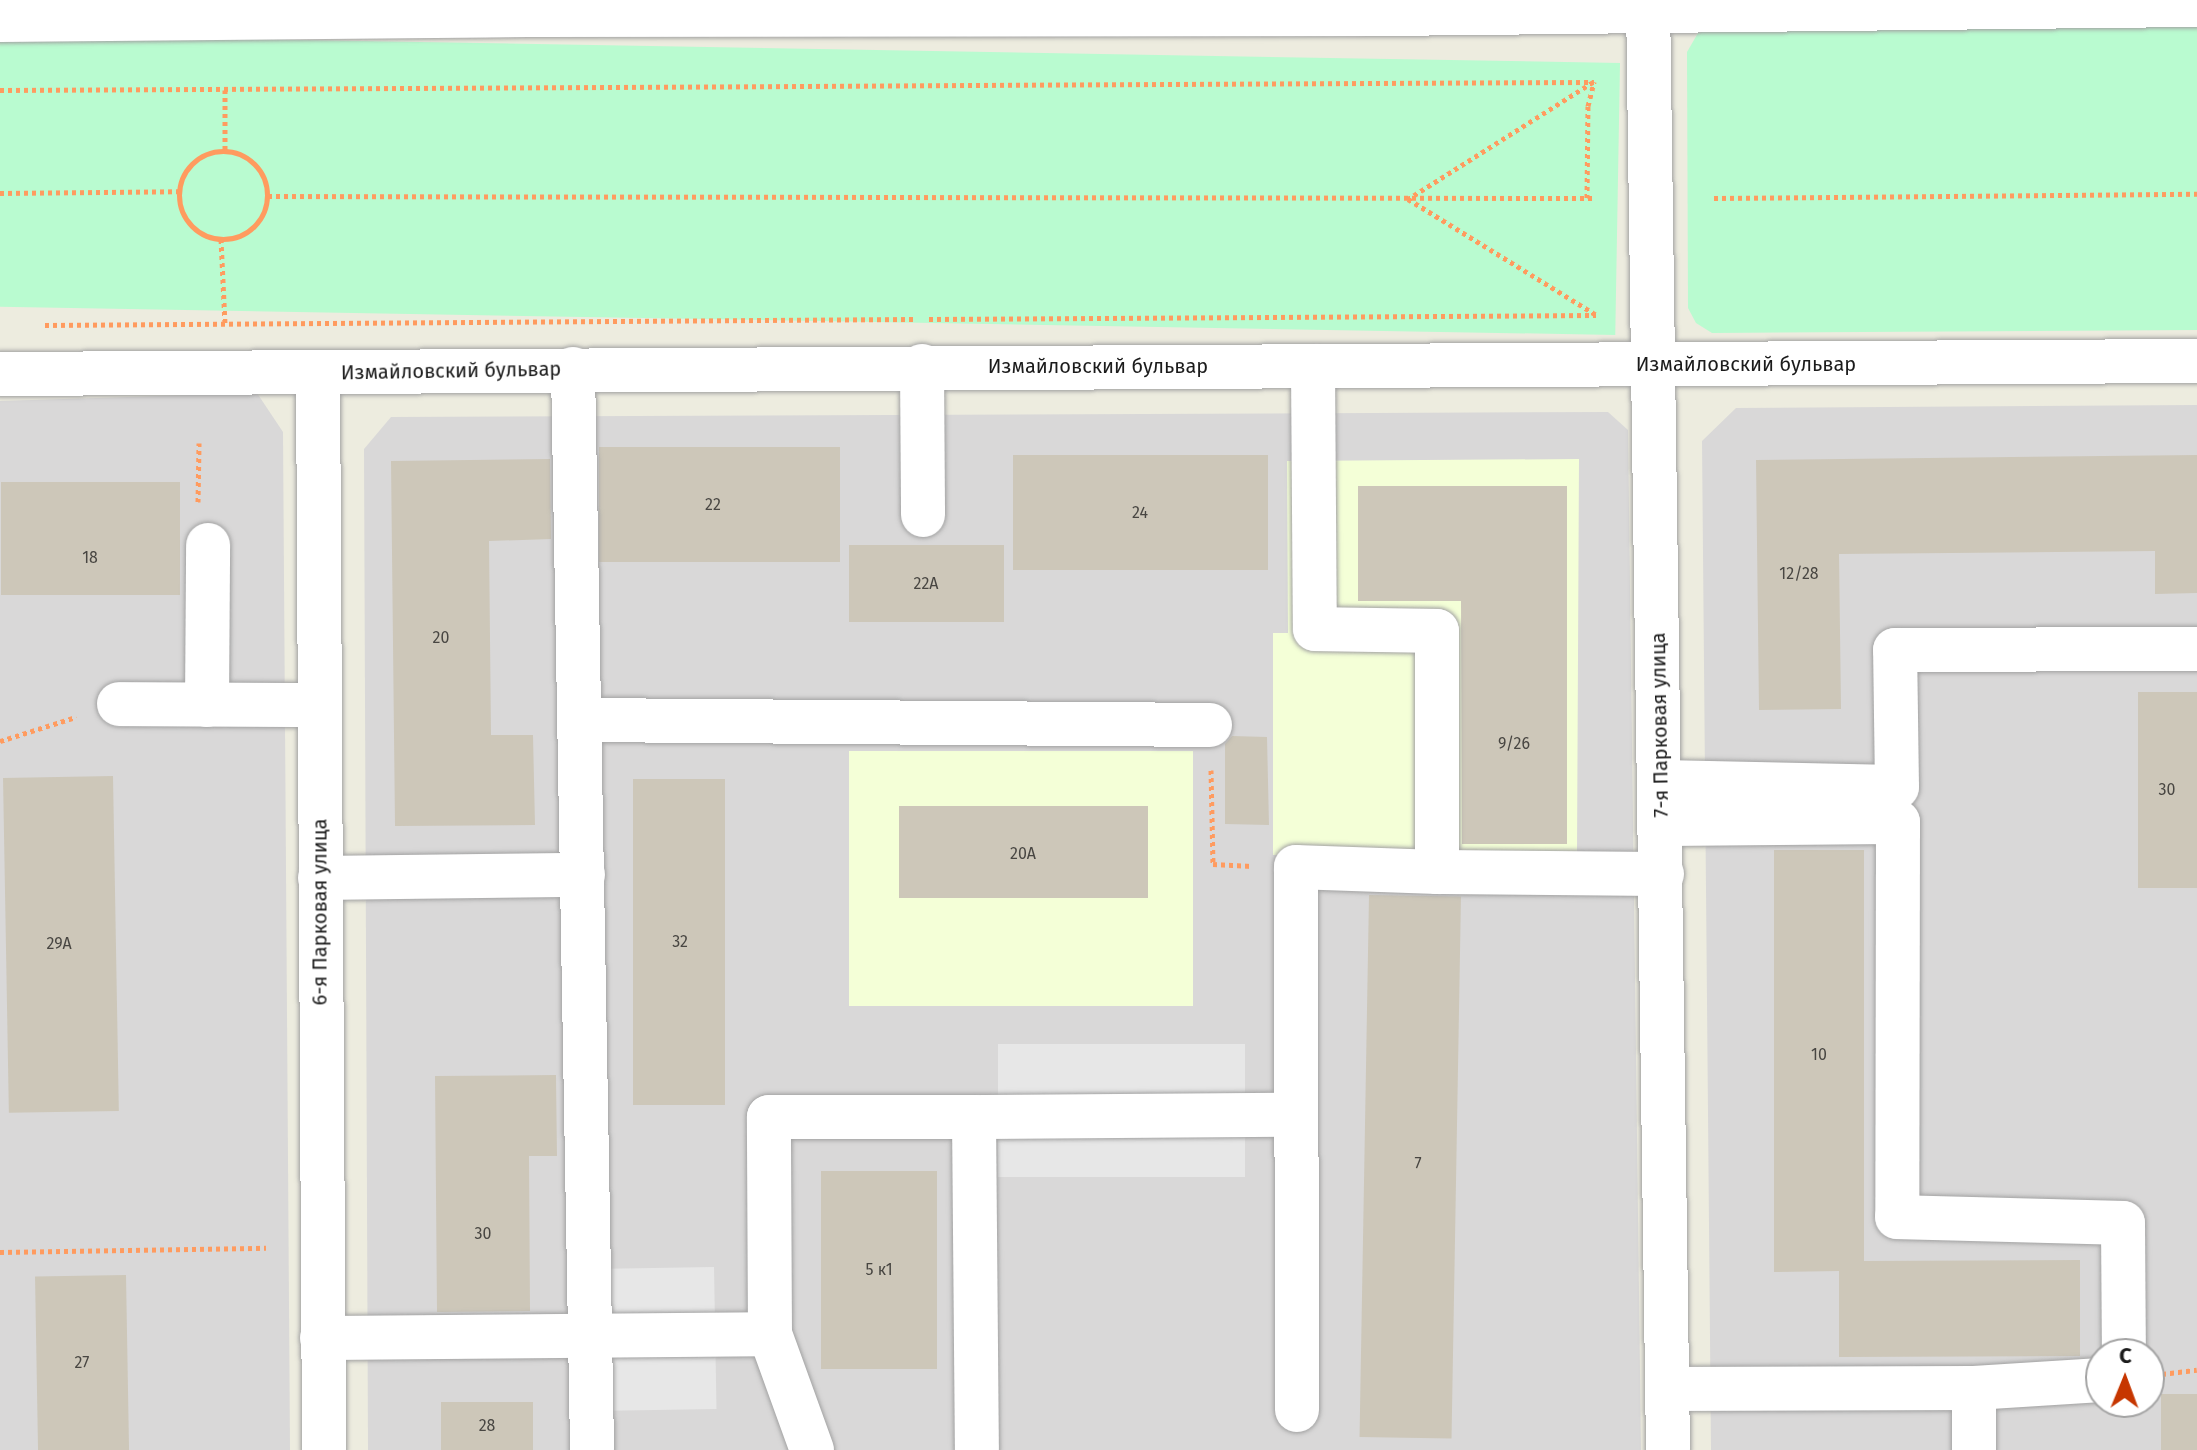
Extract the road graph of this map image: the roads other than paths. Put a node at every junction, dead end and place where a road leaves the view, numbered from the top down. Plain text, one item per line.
1 (1864, 4) edge
2 (1648, 5) edge
3 (2197, 5) edge
4 (527, 7) edge
5 (953, 7) edge
6 (1061, 7) edge
7 (242, 9) edge
8 (0, 20) edge
9 (2197, 361) edge
10 (1655, 365) junction
11 (922, 366) junction
12 (1313, 366) junction
13 (573, 369) junction
14 (318, 373) junction
15 (0, 374) edge
16 (923, 515) dead end
17 (208, 545) dead end
18 (2197, 649) edge
19 (119, 704) road end
20 (207, 705) junction
21 (318, 705) junction
22 (580, 720) junction
23 (1210, 725) road end
24 (1661, 803) junction
25 (1437, 872) junction
26 (1662, 874) junction
27 (583, 875) junction
28 (320, 878) junction
29 (1296, 1115) junction
30 (974, 1117) junction
31 (770, 1334) junction
32 (590, 1336) junction
33 (322, 1338) junction
34 (2124, 1338) edge
35 (2085, 1381) edge
36 (1974, 1388) junction
37 (1667, 1389) junction
38 (1297, 1410) dead end
39 (324, 1450) edge
40 (592, 1450) edge
41 (812, 1450) edge
42 (977, 1450) edge
43 (1668, 1450) edge
44 (1974, 1450) edge

1 - 2 street
1 - 3 street
2 - 6 street
2 - 10 street, 7-я Парковая улица
4 - 5 street
4 - 7 street
5 - 6 street
7 - 8 street
9 - 10 street, Измайловский бульвар
10 - 12 street, Измайловский бульвар
10 - 24 street, 7-я Парковая улица
11 - 12 street, Измайловский бульвар
11 - 13 street, Измайловский бульвар
11 - 16 street
12 - 25 street
13 - 14 street, Измайловский бульвар
13 - 22 street
14 - 15 street, Измайловский бульвар
14 - 21 street, 6-я Парковая улица
17 - 20 street
18 - 24 street
19 - 20 street
20 - 21 street
21 - 28 street, 6-я Парковая улица
22 - 23 street
22 - 27 street
24 - 26 street, 7-я Парковая улица
24 - 34 street
25 - 26 street
25 - 29 street
26 - 37 street, 7-я Парковая улица
27 - 28 street
27 - 32 street
28 - 33 street, 6-я Парковая улица
29 - 30 street
29 - 38 street
30 - 31 street
30 - 42 street
31 - 32 street
31 - 41 street
32 - 33 street
32 - 40 street
33 - 39 street, 6-я Парковая улица
35 - 36 street
36 - 37 street
36 - 44 street
37 - 43 street, 7-я Парковая улица

